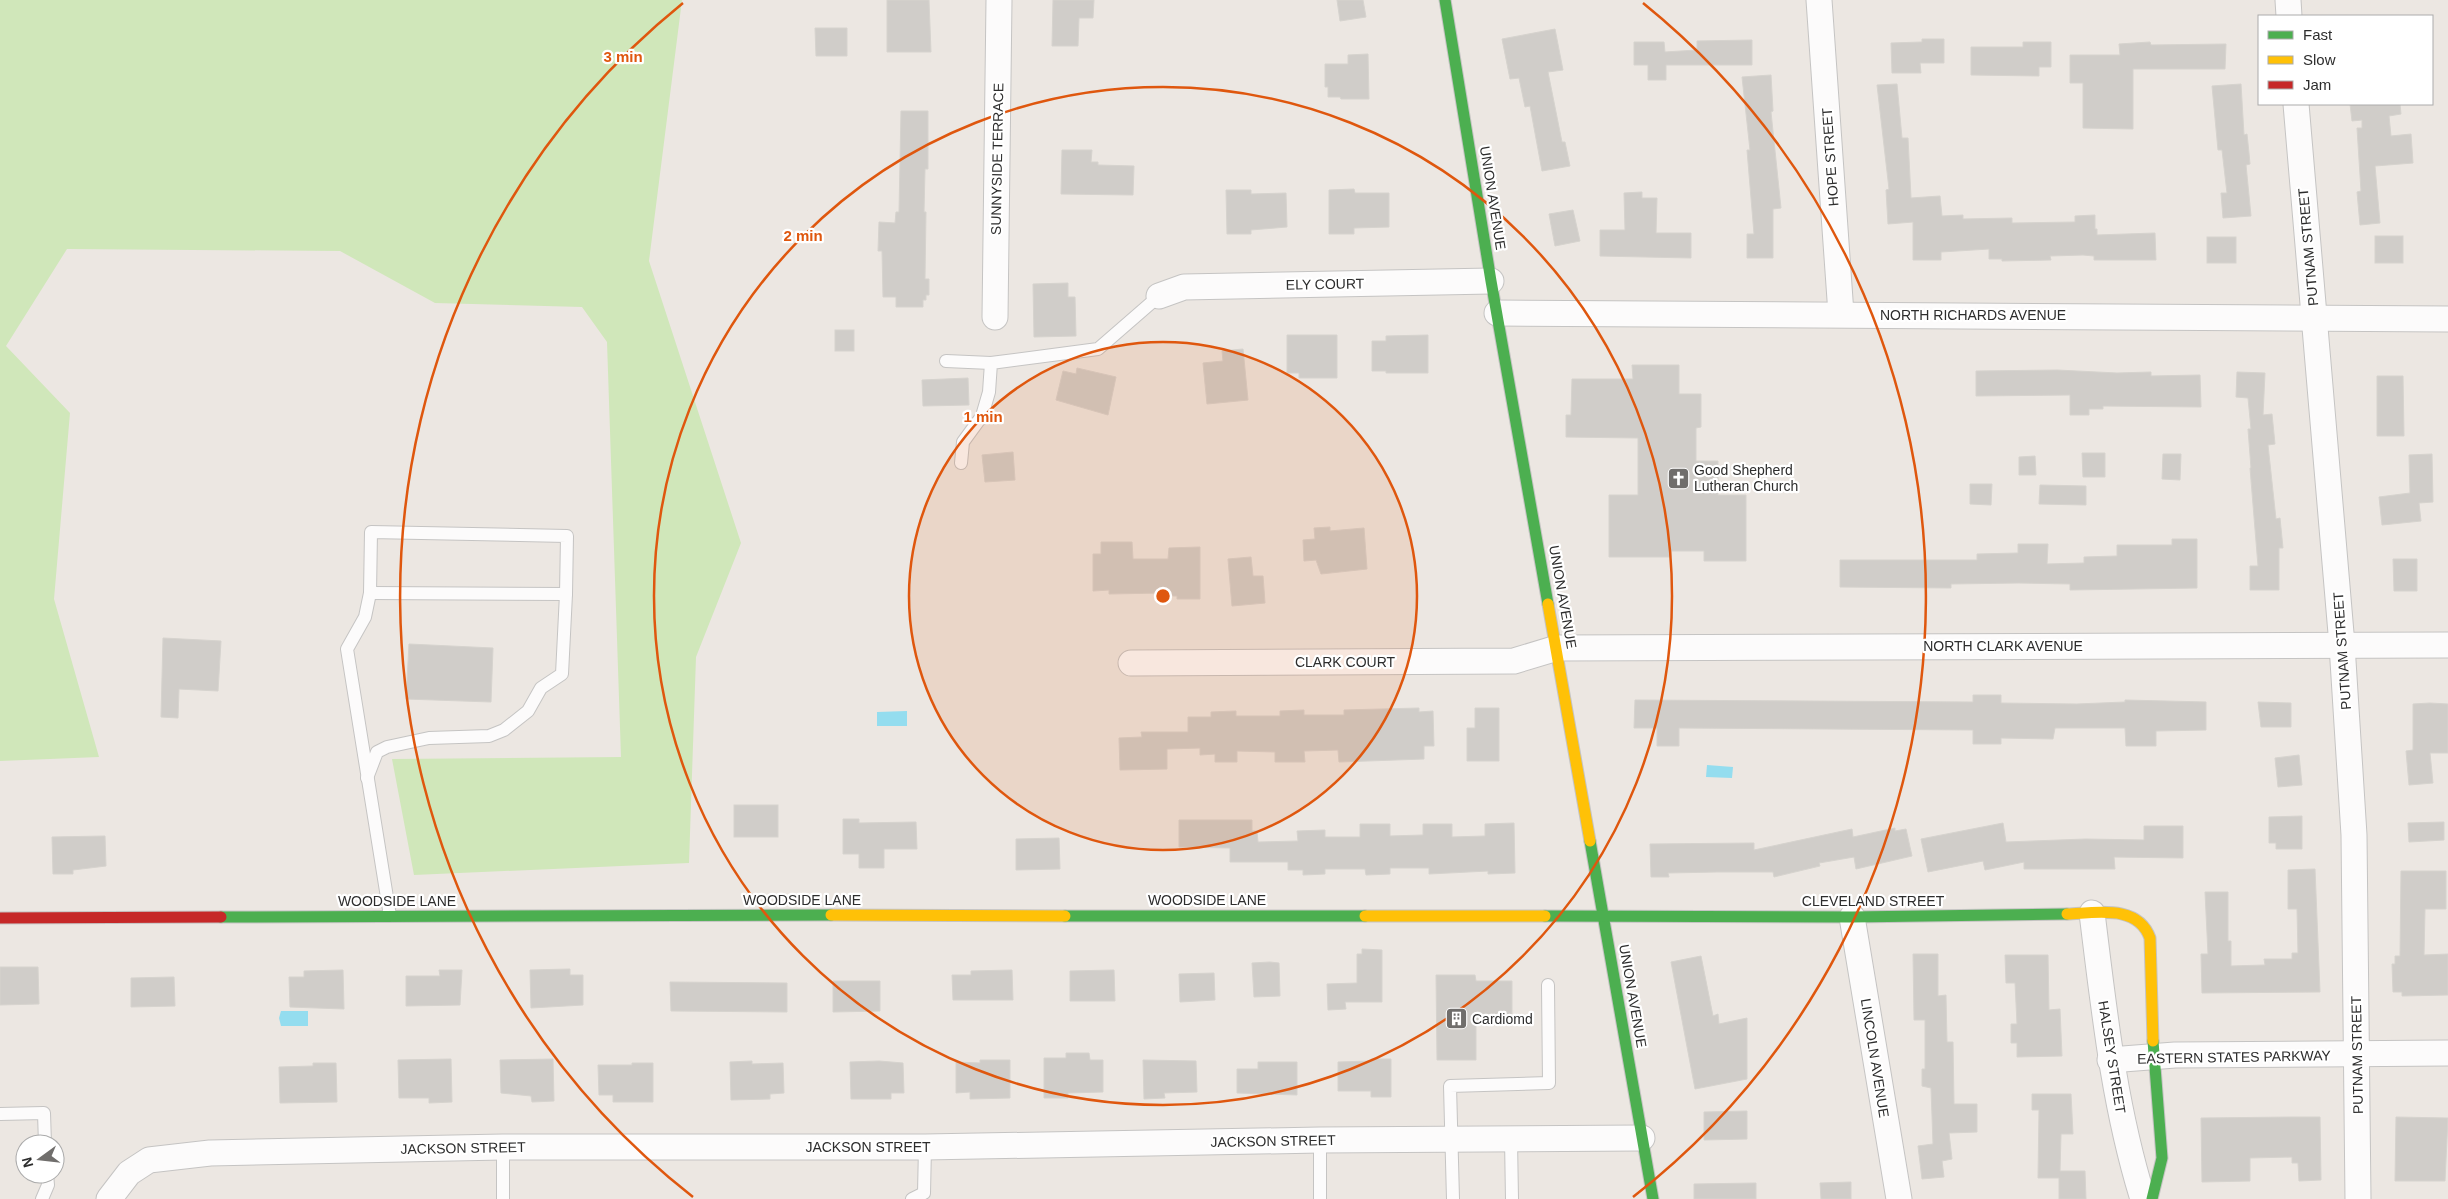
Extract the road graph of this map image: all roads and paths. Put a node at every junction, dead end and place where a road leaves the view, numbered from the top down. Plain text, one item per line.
1 (999, 0) edge
2 (1445, 0) edge
3 (1819, 0) edge
4 (2288, 0) edge
5 (2290, 15) edge
6 (2296, 105) edge
7 (1491, 281) junction
8 (1159, 296) joint
9 (1497, 313) junction
10 (1841, 314) junction
11 (995, 318) dead end
12 (2314, 318) junction
13 (2448, 319) edge
14 (946, 361) dead end
15 (991, 363) junction
16 (961, 463) dead end
17 (370, 593) junction
18 (566, 594) junction
19 (2342, 645) junction
20 (2448, 645) edge
21 (1557, 648) junction
22 (1131, 663) dead end
23 (366, 780) junction
24 (2092, 913) junction
25 (390, 916) junction
26 (1604, 916) junction
27 (1852, 917) junction
28 (0, 918) edge
29 (1548, 985) dead end
30 (2448, 1053) edge
31 (2356, 1054) junction
32 (2154, 1057) junction
33 (2110, 1060) junction
34 (0, 1114) edge
35 (45, 1134) edge
36 (1642, 1138) junction
37 (1451, 1139) junction
38 (1510, 1139) junction
39 (1320, 1140) junction
40 (504, 1147) junction
41 (925, 1147) junction
42 (48, 1184) edge
43 (109, 1198) edge
44 (42, 1199) edge
45 (503, 1199) edge
46 (912, 1199) edge
47 (1320, 1199) edge
48 (1452, 1199) edge
49 (1512, 1199) edge
50 (1653, 1199) edge
51 (1899, 1199) edge
52 (2144, 1199) edge
53 (2152, 1199) edge
54 (2358, 1199) edge

1 - 11 street, SUNNYSIDE TERRACE
2 - 7 street, UNION AVENUE
3 - 10 street, HOPE STREET
4 - 5 street
6 - 12 street, PUTNAM STREET
7 - 8 street, ELY COURT
7 - 9 street, UNION AVENUE
8 - 15 lane
9 - 10 street, NORTH RICHARDS AVENUE
9 - 21 street, UNION AVENUE
10 - 12 street, NORTH RICHARDS AVENUE
12 - 13 street, NORTH RICHARDS AVENUE
12 - 19 street, PUTNAM STREET
14 - 15 lane
15 - 16 lane
17 - 18 lane
17 - 18 lane
17 - 23 lane
18 - 23 lane
19 - 20 street, NORTH CLARK AVENUE
19 - 21 street, NORTH CLARK AVENUE
19 - 31 street, PUTNAM STREET
21 - 22 street, CLARK COURT
21 - 26 street, UNION AVENUE
23 - 25 lane
24 - 27 street, CLEVELAND STREET
24 - 32 street, CLEVELAND STREET
24 - 33 street, HALSEY STREET
25 - 26 street, WOODSIDE LANE
25 - 28 street, WOODSIDE LANE
26 - 27 street, CLEVELAND STREET
26 - 36 street, UNION AVENUE
27 - 51 street, LINCOLN AVENUE
29 - 37 lane
30 - 31 street, EASTERN STATES PARKWAY
31 - 32 street, EASTERN STATES PARKWAY
31 - 54 street, PUTNAM STREET
32 - 33 street, EASTERN STATES PARKWAY
32 - 53 street
33 - 52 street, HALSEY STREET
34 - 35 lane
36 - 38 street, JACKSON STREET
36 - 50 street, UNION AVENUE
37 - 38 street, JACKSON STREET
37 - 39 street, JACKSON STREET
37 - 48 lane
38 - 49 lane
39 - 41 street, JACKSON STREET
39 - 47 lane
40 - 41 street, JACKSON STREET
40 - 43 street, JACKSON STREET
40 - 45 lane
41 - 46 lane
42 - 44 lane

